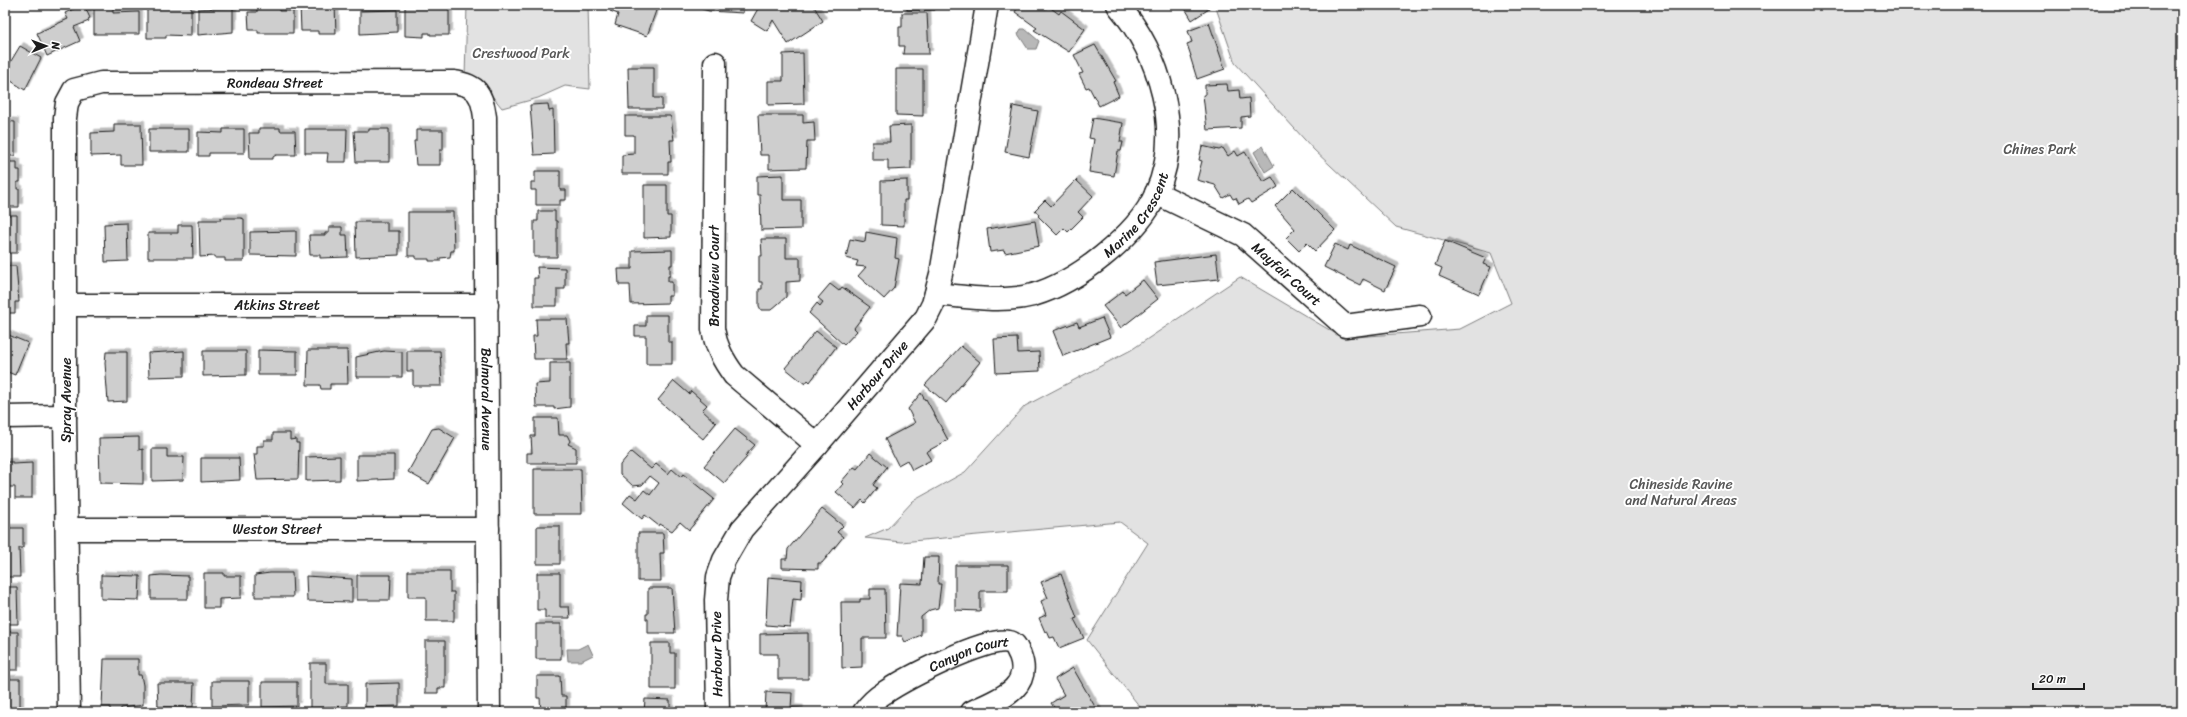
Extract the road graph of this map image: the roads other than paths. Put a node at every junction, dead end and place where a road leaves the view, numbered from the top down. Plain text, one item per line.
1 (987, 5) edge
2 (1118, 5) edge
3 (715, 64) dead end
4 (475, 89) joint
5 (74, 90) joint
6 (1156, 193) junction
7 (936, 294) junction
8 (487, 305) junction
9 (66, 306) junction
10 (1420, 316) dead end
11 (5, 416) edge
12 (65, 416) junction
13 (817, 445) junction
14 (67, 529) junction
15 (488, 529) junction
16 (69, 712) edge
17 (489, 712) edge
18 (718, 712) edge
19 (864, 712) edge
20 (972, 712) edge

1 - 7 street, Harbour Drive
2 - 6 street, Marine Crescent
3 - 13 street, Broadview Court
4 - 5 street, Rondeau Street
4 - 8 street, Balmoral Avenue
5 - 9 street, Spray Avenue
6 - 7 street, Marine Crescent
6 - 10 street, Mayfair Court
7 - 13 street, Harbour Drive
8 - 9 street, Atkins Street
8 - 15 street, Balmoral Avenue
9 - 12 street, Spray Avenue
11 - 12 street
12 - 14 street, Spray Avenue
13 - 18 street, Harbour Drive
14 - 15 street, Weston Street
14 - 16 street, Spray Avenue
15 - 17 street, Balmoral Avenue
19 - 20 street, Canyon Court

